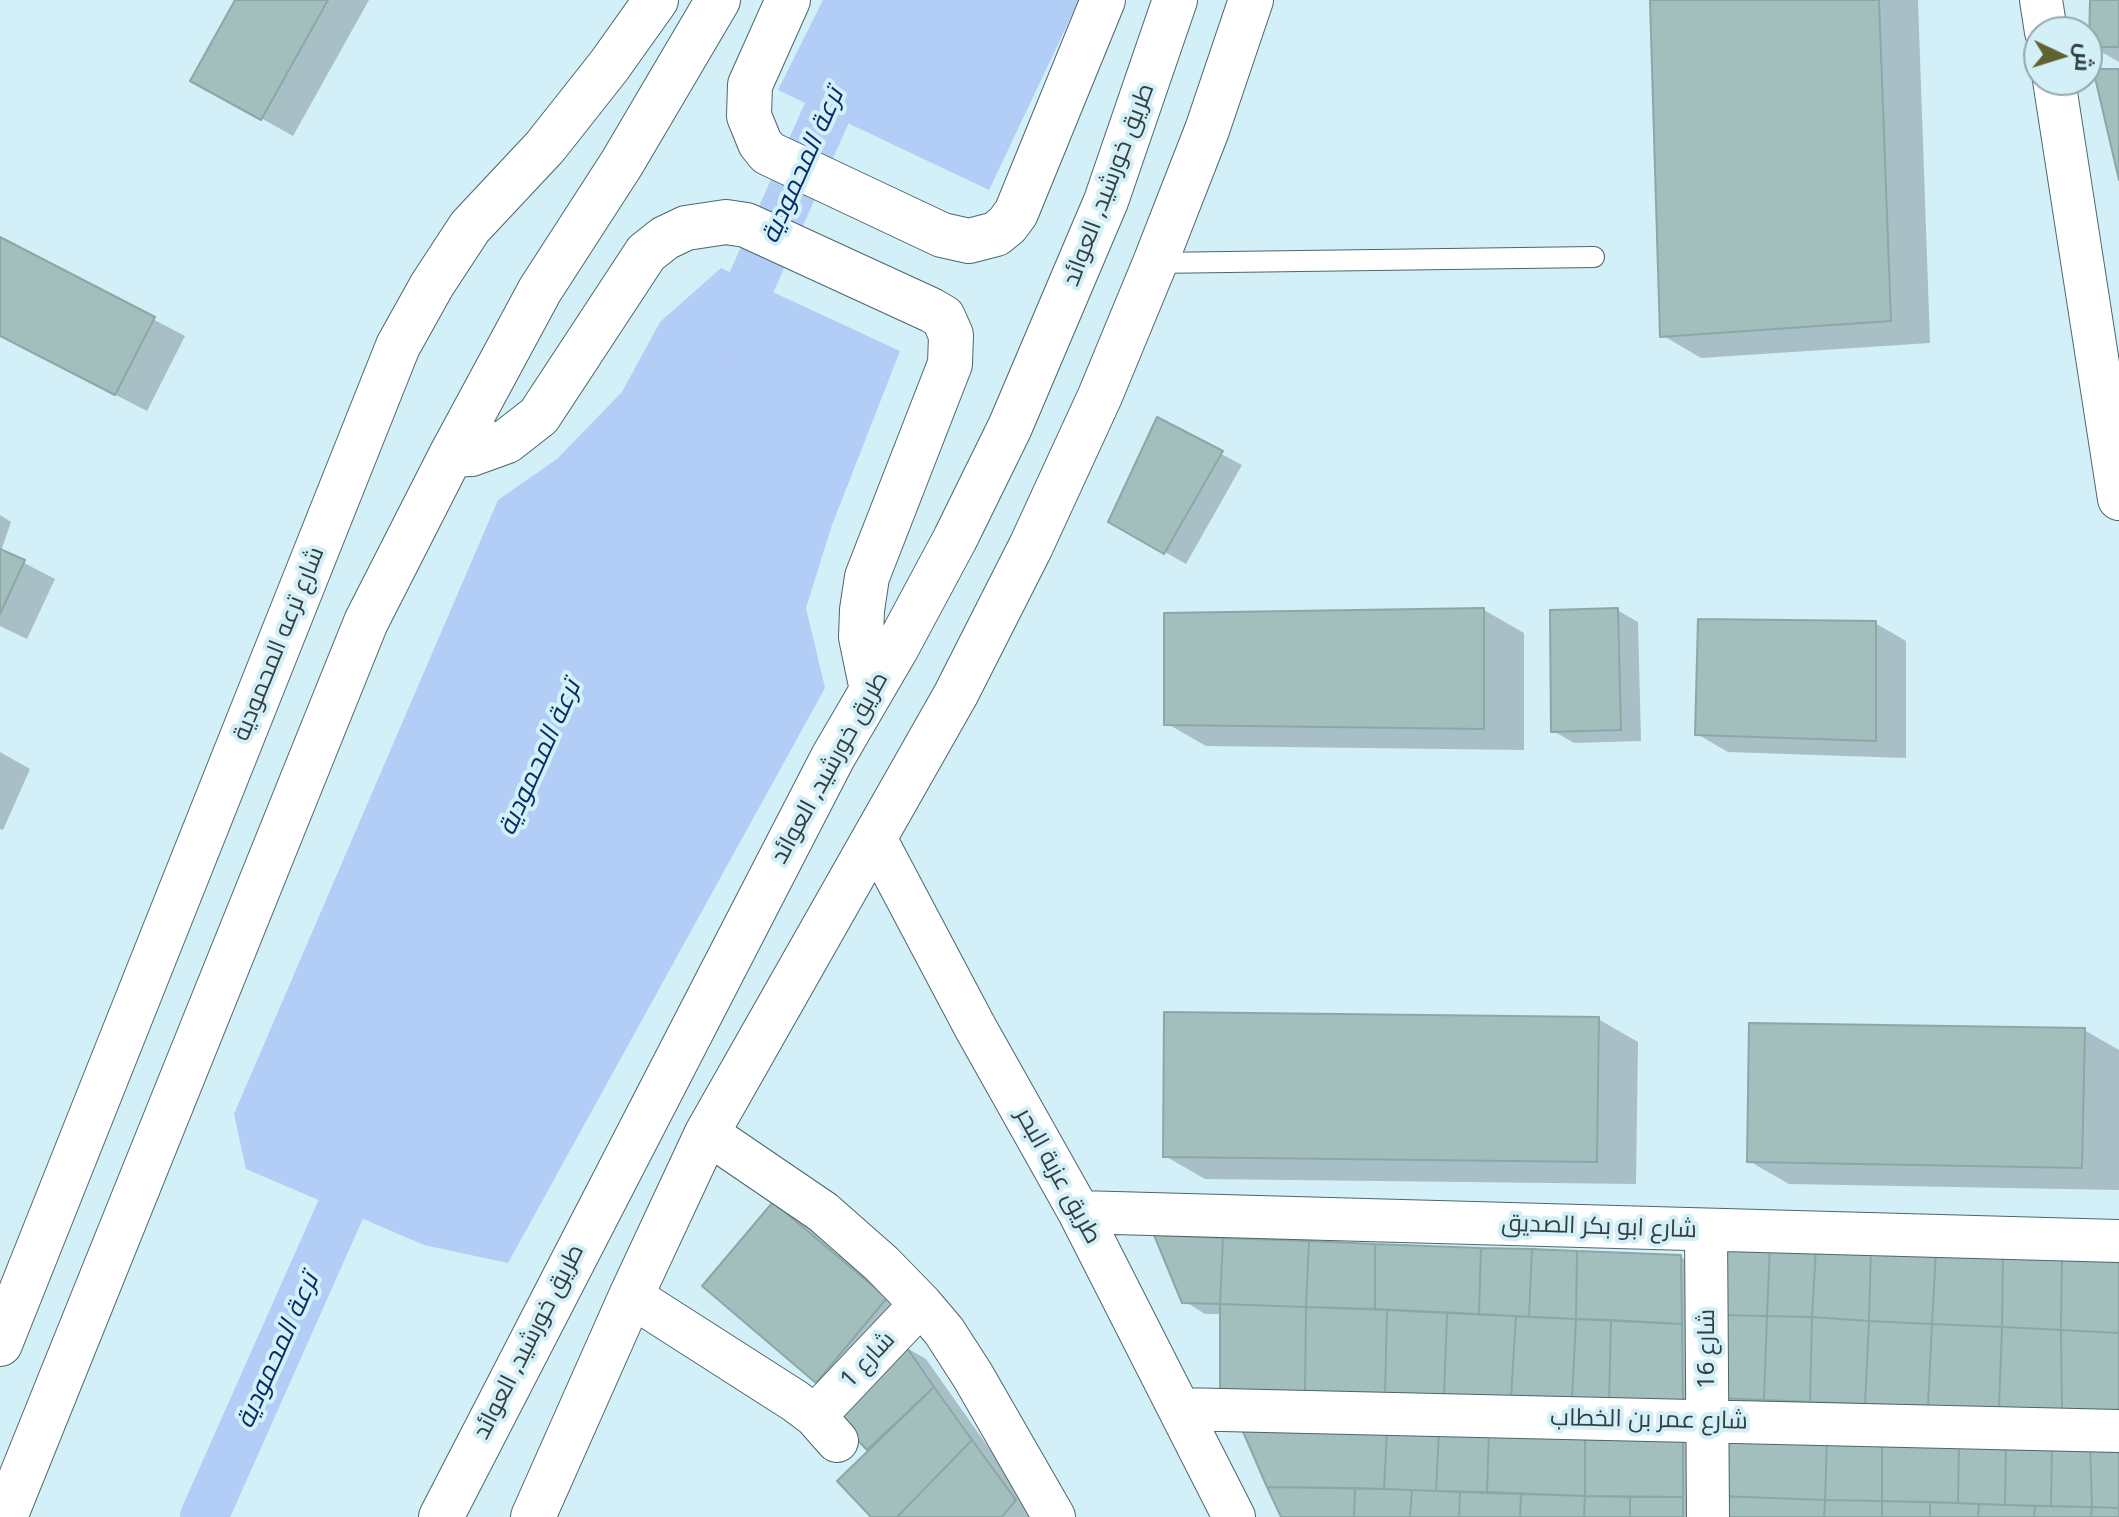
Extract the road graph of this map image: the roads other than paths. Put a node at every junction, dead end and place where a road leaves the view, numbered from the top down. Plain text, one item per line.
1 (656, 0) edge
2 (718, 0) edge
3 (788, 0) edge
4 (1103, 0) edge
5 (1175, 0) edge
6 (1251, 0) edge
7 (2056, 96) edge
8 (1594, 257) dead end
9 (1155, 263) junction
10 (451, 455) junction
11 (2119, 499) edge
12 (872, 690) junction
13 (875, 838) junction
14 (707, 1133) junction
15 (1079, 1212) junction
16 (1706, 1230) junction
17 (2119, 1241) edge
18 (631, 1296) junction
19 (921, 1304) junction
20 (0, 1344) edge
21 (1180, 1409) junction
22 (1707, 1421) junction
23 (2119, 1431) edge
24 (1045, 1513) edge
25 (5, 1517) edge
26 (441, 1517) edge
27 (533, 1517) edge
28 (1234, 1517) edge
29 (1708, 1517) edge

1 - 20 main road, شارع ترعه المحمودية
2 - 10 main road
3 - 4 main road
5 - 12 main road, طريق خورشيد, العوائد
6 - 9 main road
7 - 11 street
8 - 9 lane
9 - 13 main road
10 - 12 main road
10 - 25 main road
12 - 26 main road, طريق خورشيد, العوائد
13 - 14 main road
13 - 15 street, طريق عزبة البحر
14 - 18 main road
14 - 19 street
15 - 16 street, شارع ابو بكر الصديق
15 - 21 street, طريق عزبة البحر
16 - 17 street, شارع ابو بكر الصديق
16 - 22 street, شارع 16
18 - 19 street, شارع 1
18 - 27 main road
19 - 24 street
21 - 22 street, شارع عمر بن الخطاب
21 - 28 street, طريق عزبة البحر
22 - 23 street, شارع عمر بن الخطاب
22 - 29 street, شارع 16

